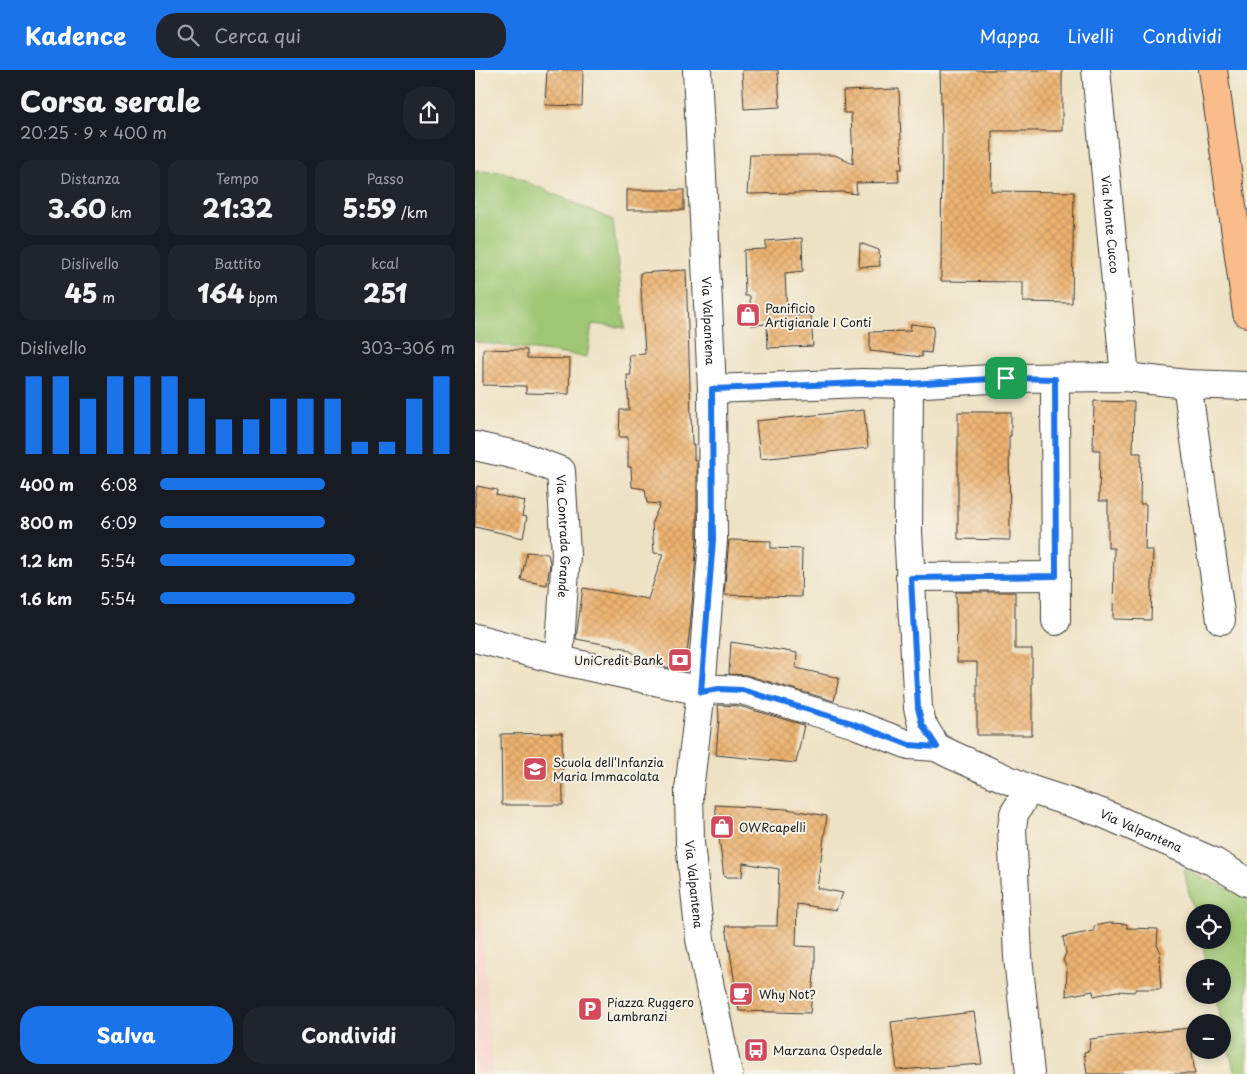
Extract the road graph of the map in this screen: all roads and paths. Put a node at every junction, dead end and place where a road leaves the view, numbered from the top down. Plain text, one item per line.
1 (697, 70) edge
2 (1096, 70) edge
3 (1213, 70) edge
4 (1247, 314) edge
5 (1125, 378) junction
6 (1055, 379) junction
7 (909, 384) junction
8 (1187, 384) junction
9 (1247, 386) edge
10 (712, 389) junction
11 (475, 446) edge
12 (1056, 576) junction
13 (911, 578) junction
14 (1221, 620) dead end
15 (1056, 622) dead end
16 (475, 638) edge
17 (559, 660) junction
18 (701, 692) junction
19 (937, 747) junction
20 (1029, 788) junction
21 (1247, 882) edge
22 (728, 1074) edge
23 (1031, 1074) edge

1 - 10 street, Via Valpantena
2 - 5 street, Via Monte Cucco
3 - 4 highway
5 - 6 street
5 - 8 street
6 - 7 street
6 - 12 street
7 - 10 street
7 - 13 street
8 - 9 street
8 - 14 street
10 - 18 street, Via Valpantena
11 - 17 street, Via Contrada Grande
12 - 13 street
12 - 15 street
13 - 19 street
16 - 17 street
17 - 18 street
18 - 19 street, Via Valpantena
18 - 22 street, Via Valpantena
19 - 20 street, Via Valpantena
20 - 21 street, Via Valpantena
20 - 23 street

